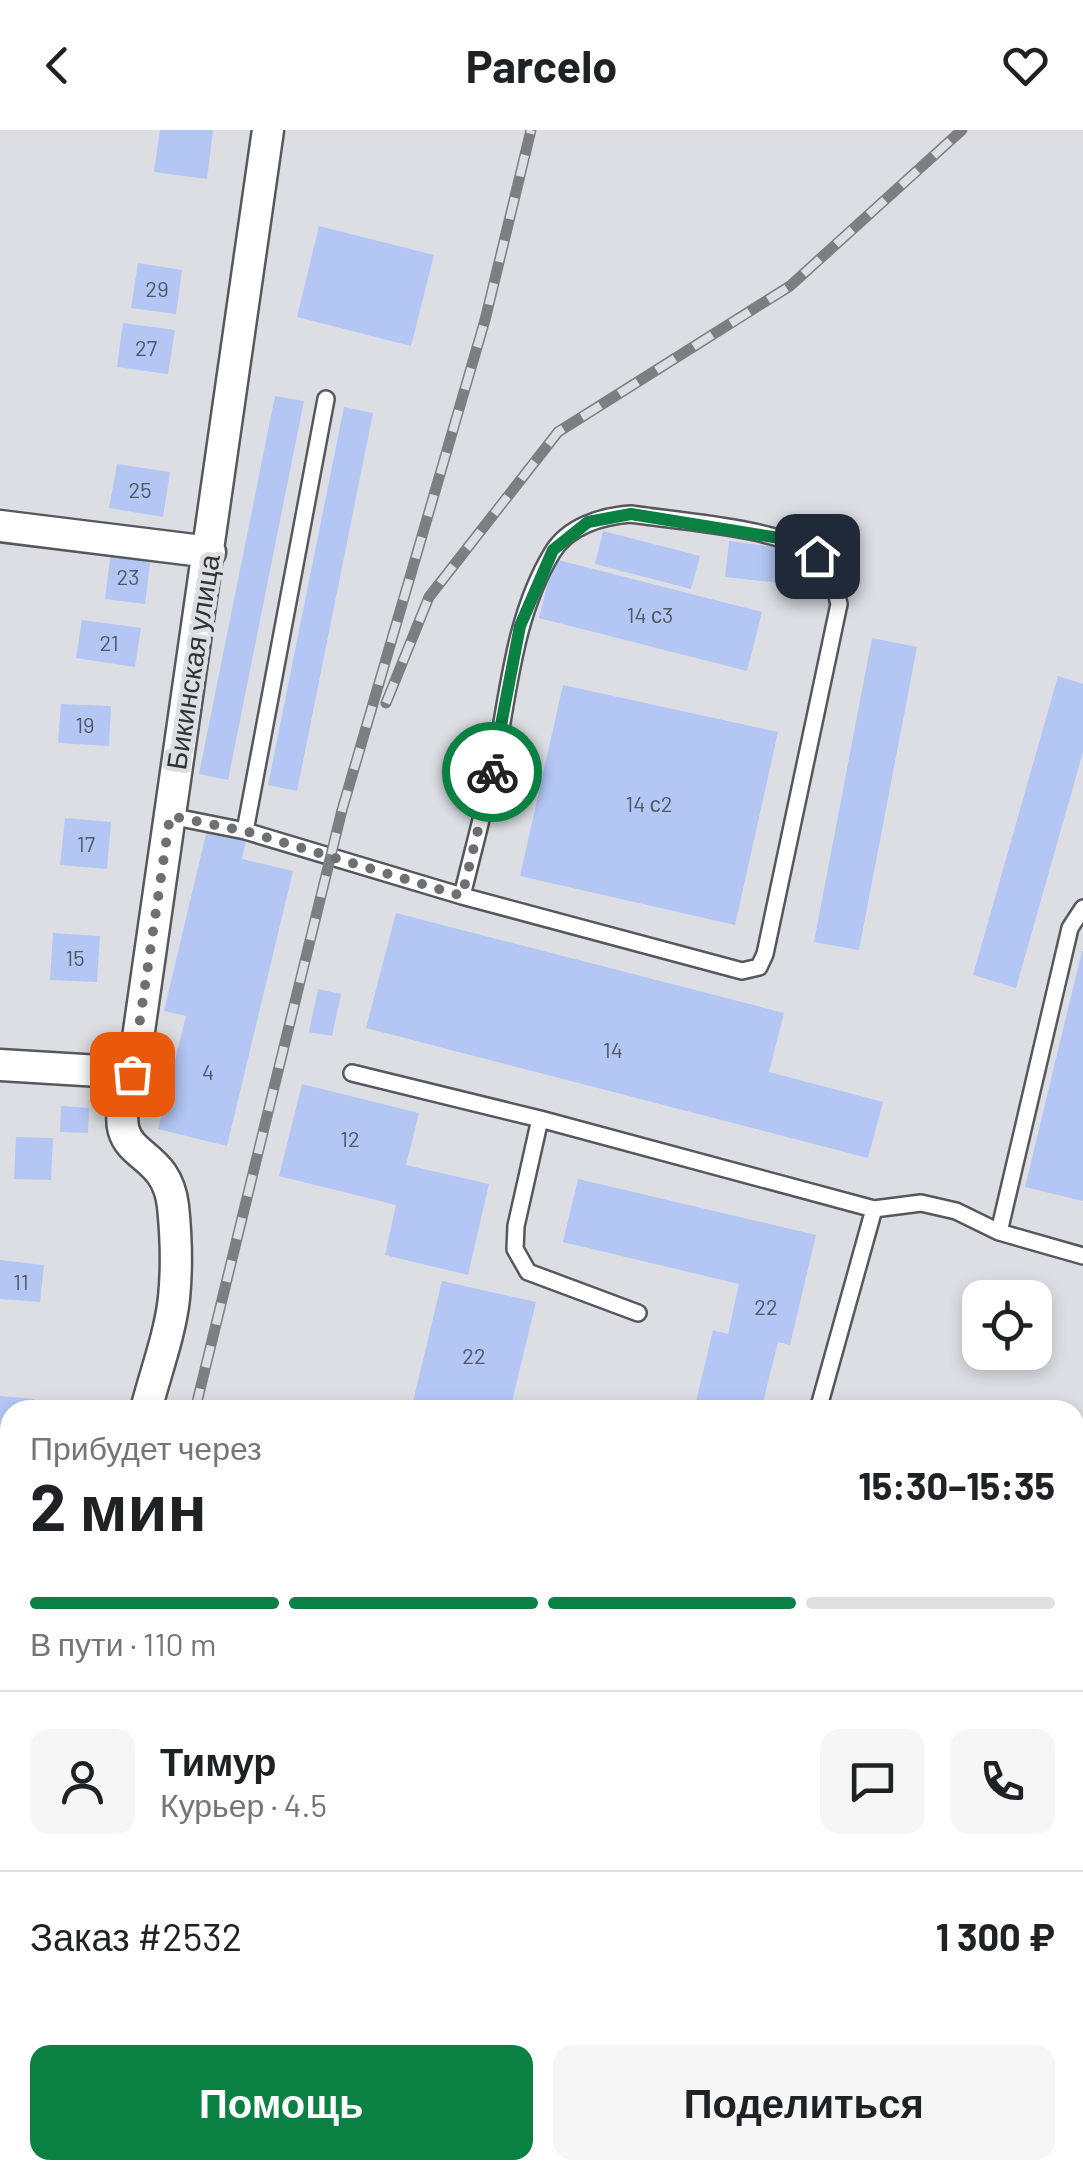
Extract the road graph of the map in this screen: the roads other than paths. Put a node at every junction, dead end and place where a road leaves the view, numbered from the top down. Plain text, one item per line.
1 (268, 130) edge
2 (326, 399) dead end
3 (0, 526) edge
4 (210, 552) junction
5 (170, 816) junction
6 (245, 831) junction
7 (462, 896) junction
8 (1083, 908) edge
9 (0, 1065) edge
10 (132, 1074) junction
11 (352, 1074) dead end
12 (540, 1119) junction
13 (874, 1209) junction
14 (998, 1232) junction
15 (1083, 1256) edge
16 (638, 1313) dead end
17 (149, 1400) edge
18 (821, 1400) edge

1 - 4 street, Бикинская улица
2 - 6 lane
3 - 4 street
4 - 5 street, Бикинская улица
5 - 6 lane
5 - 10 street, Бикинская улица
6 - 7 lane
7 - 7 lane
8 - 14 lane
9 - 10 street
10 - 17 street, Бикинская улица
11 - 12 lane
12 - 13 lane
12 - 16 lane
13 - 14 lane
13 - 18 lane
14 - 15 lane

